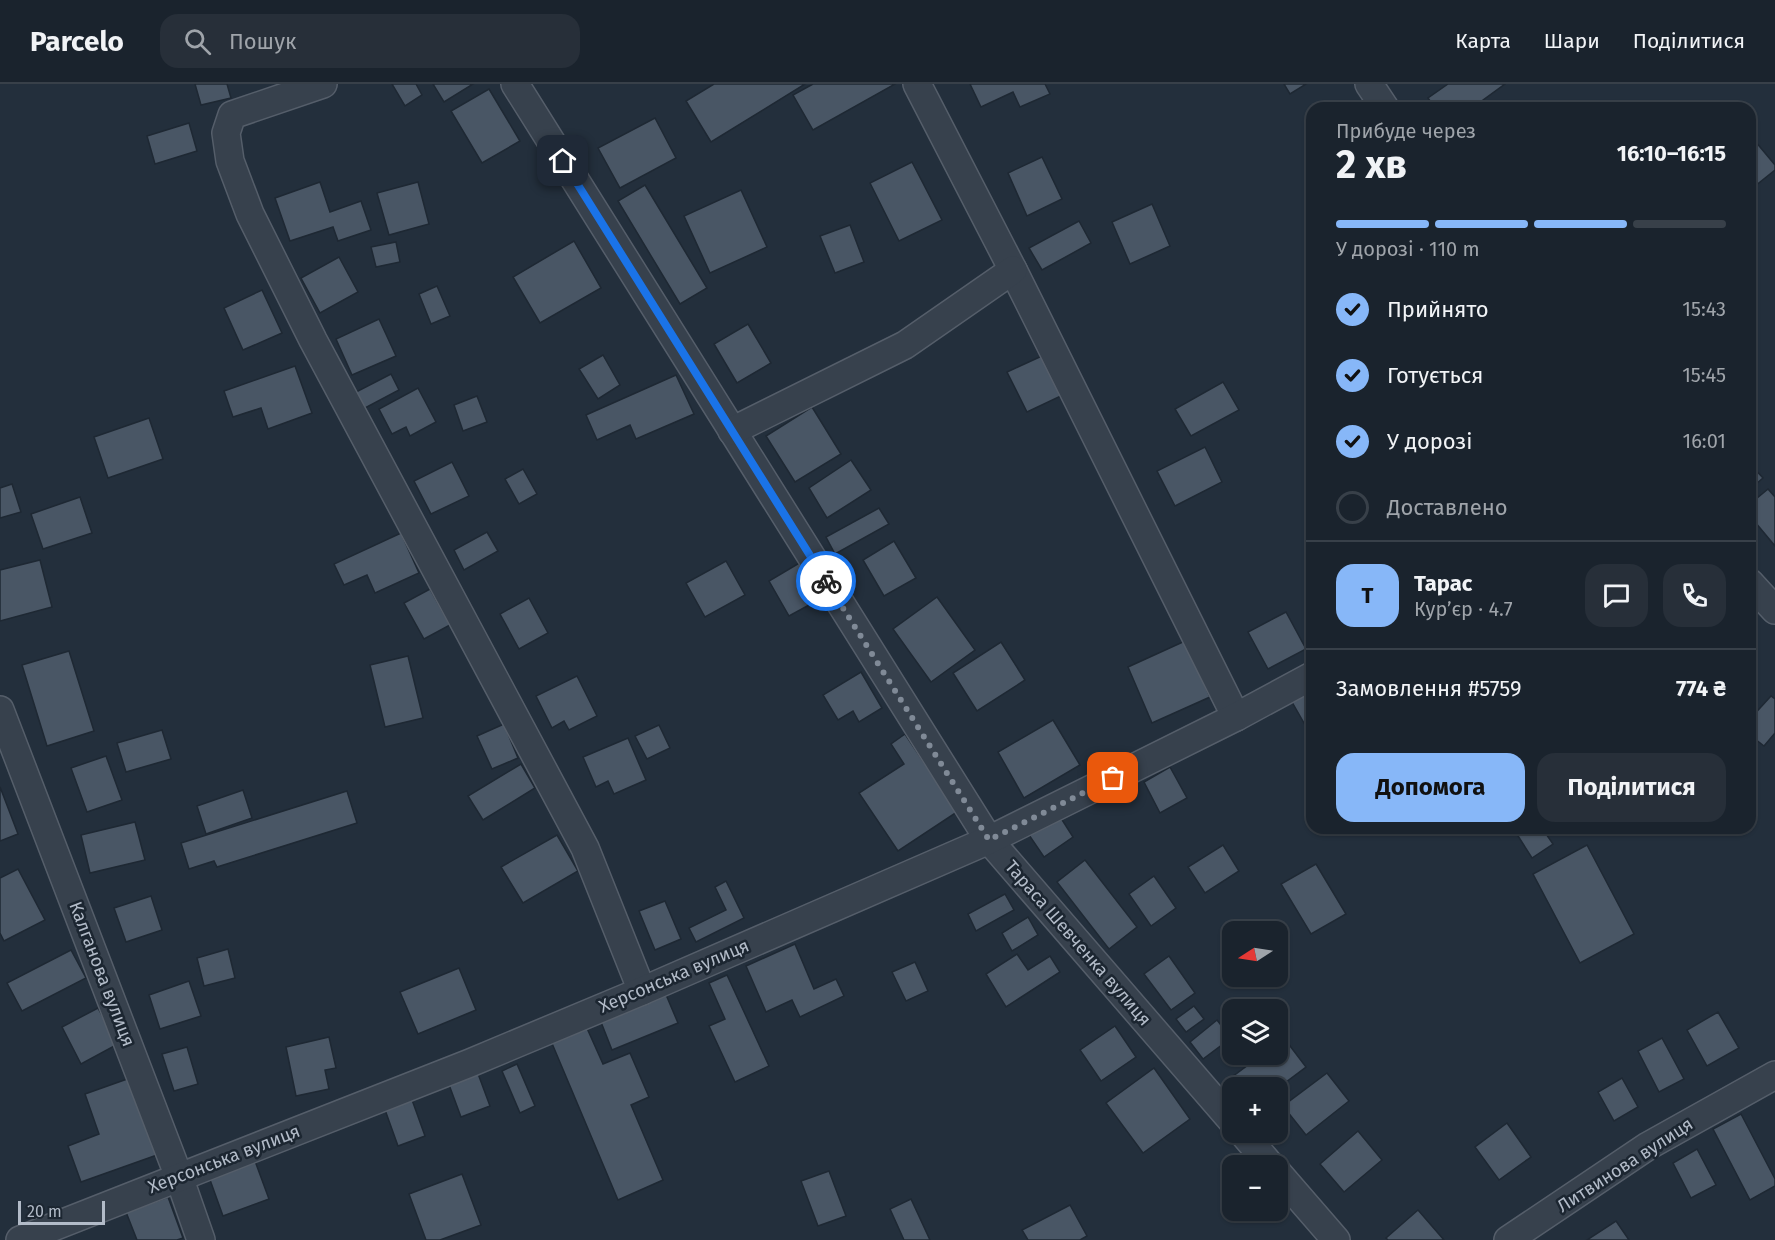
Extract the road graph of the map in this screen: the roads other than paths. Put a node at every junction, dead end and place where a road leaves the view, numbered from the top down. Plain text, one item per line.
1 (323, 84) edge
2 (515, 84) edge
3 (917, 84) edge
4 (1370, 84) edge
5 (1382, 102) edge
6 (1013, 270) junction
7 (732, 430) junction
8 (1756, 589) edge
9 (1775, 610) edge
10 (1306, 679) edge
11 (0, 710) edge
12 (1236, 717) junction
13 (989, 840) junction
14 (642, 991) junction
15 (1775, 1075) edge
16 (1222, 1109) edge
17 (1251, 1143) edge
18 (1262, 1155) edge
19 (179, 1177) junction
20 (1288, 1185) edge
21 (20, 1240) edge
22 (201, 1240) edge
23 (1336, 1240) edge
24 (1508, 1240) edge

1 - 14 street
2 - 7 street, Тараса Шевченка вулиця
3 - 6 street
4 - 5 street
6 - 7 street
6 - 12 street
7 - 13 street, Тараса Шевченка вулиця
8 - 9 street
10 - 12 street, Херсонська вулиця
11 - 19 street, Калганова вулиця
12 - 13 street, Херсонська вулиця
13 - 14 street, Херсонська вулиця
13 - 16 street, Тараса Шевченка вулиця
14 - 19 street, Херсонська вулиця
15 - 24 street, Литвинова вулиця
17 - 18 street
19 - 21 street, Херсонська вулиця
19 - 22 street, Калганова вулиця
20 - 23 street

